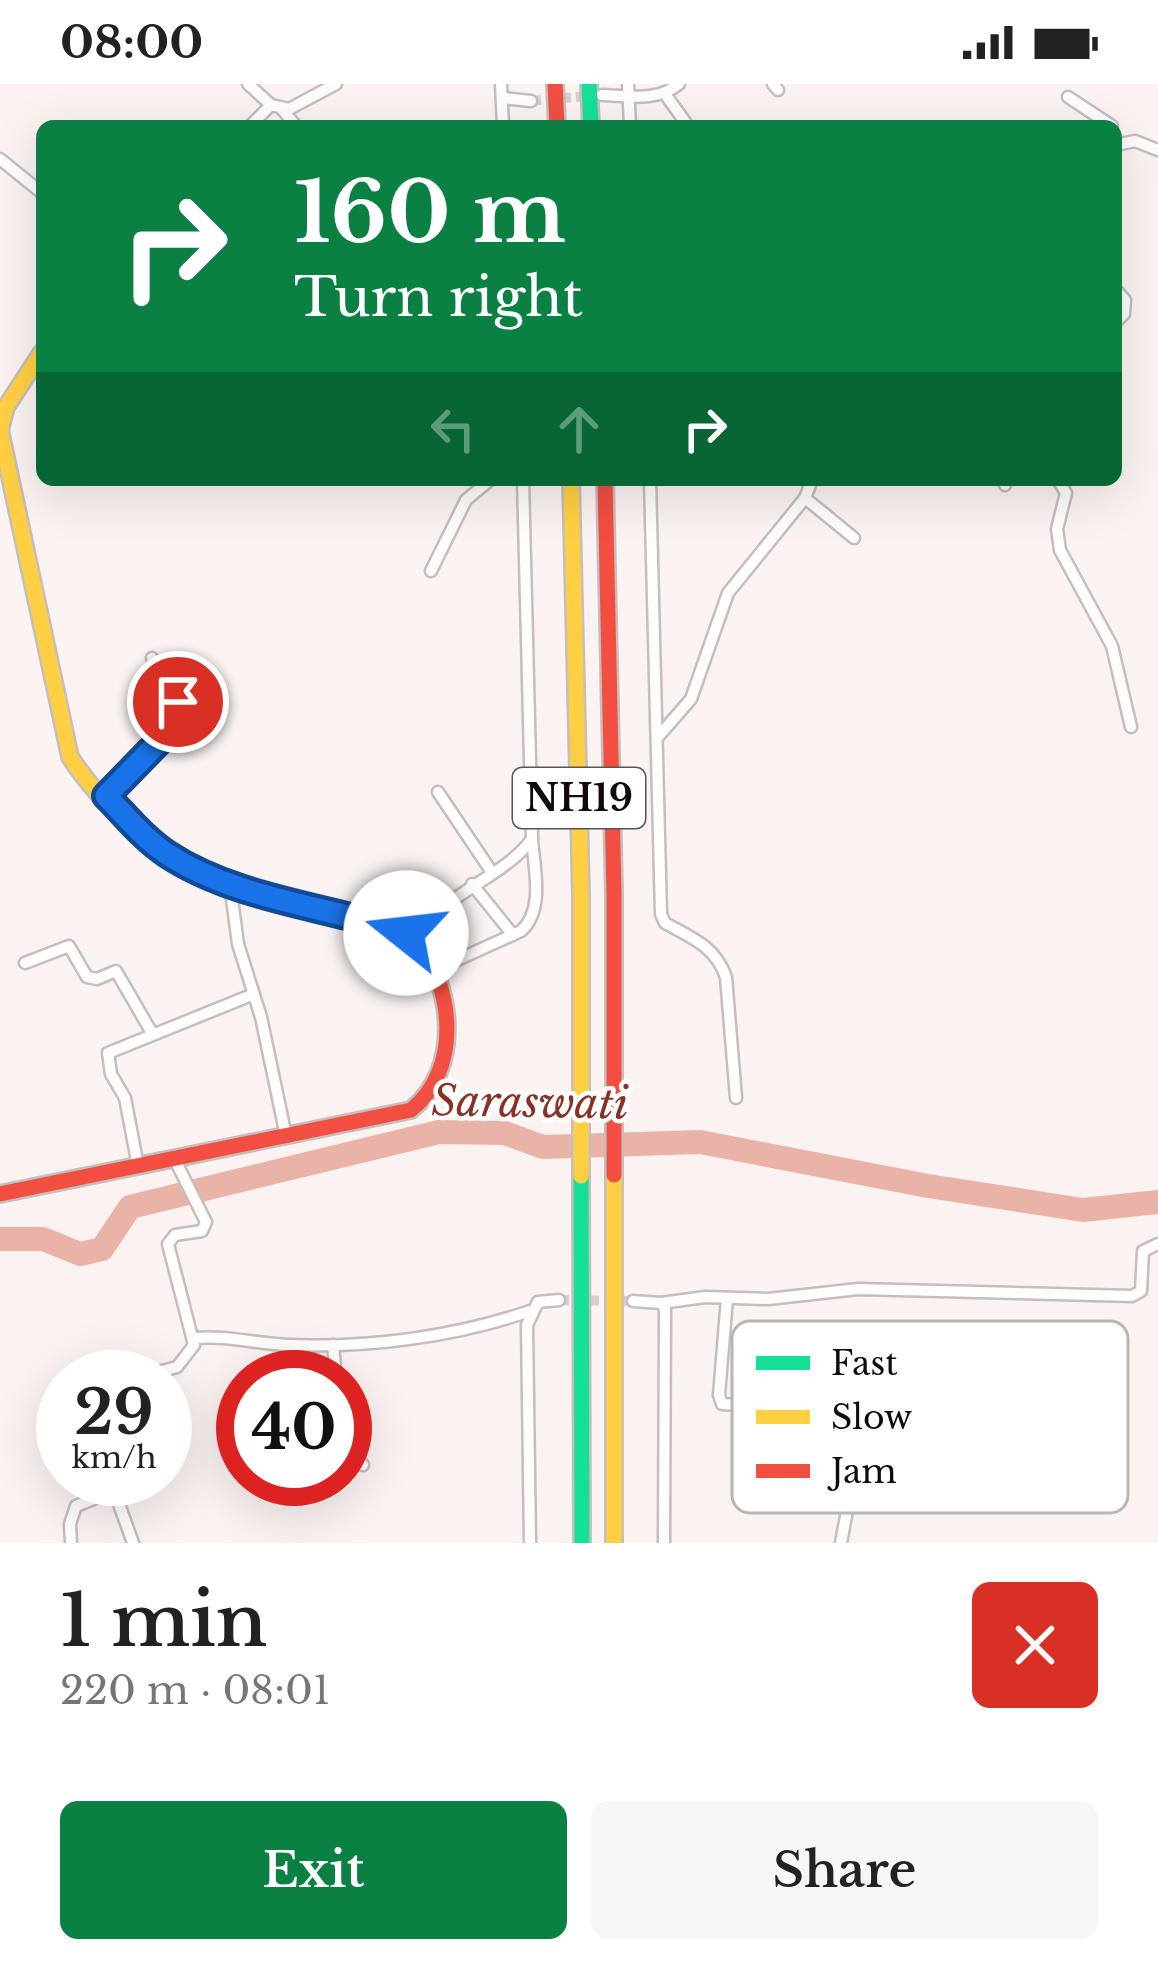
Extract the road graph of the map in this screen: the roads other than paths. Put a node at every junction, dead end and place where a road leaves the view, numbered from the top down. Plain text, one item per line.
1 (248, 84) edge
2 (336, 84) edge
3 (501, 84) edge
4 (555, 84) edge
5 (679, 84) edge
6 (595, 90) edge
7 (628, 90) edge
8 (665, 94) junction
9 (1068, 97) dead end
10 (502, 98) junction
11 (531, 101) tunnel mouth
12 (276, 106) junction
13 (258, 120) edge
14 (290, 120) edge
15 (503, 120) edge
16 (557, 120) edge
17 (592, 120) edge
18 (630, 120) edge
19 (684, 120) edge
20 (1103, 120) edge
21 (1122, 132) edge
22 (1135, 141) junction
23 (1122, 144) edge
24 (1158, 150) edge
25 (0, 158) edge
26 (36, 188) edge
27 (36, 361) edge
28 (483, 486) edge
29 (523, 486) edge
30 (571, 486) edge
31 (605, 486) edge
32 (650, 486) edge
33 (810, 486) edge
34 (1060, 486) edge
35 (805, 498) junction
36 (854, 538) dead end
37 (431, 571) dead end
38 (152, 658) dead end
39 (1131, 727) dead end
40 (656, 738) junction
41 (438, 792) dead end
42 (106, 796) junction
43 (532, 839) junction
44 (491, 871) junction
45 (230, 884) junction
46 (472, 884) junction
47 (513, 935) junction
48 (416, 938) junction
49 (25, 963) dead end
50 (433, 971) junction
51 (254, 994) junction
52 (152, 1033) junction
53 (736, 1098) dead end
54 (286, 1136) junction
55 (177, 1162) junction
56 (138, 1166) junction
57 (0, 1194) edge
58 (1158, 1244) edge
59 (727, 1298) junction
60 (559, 1300) tunnel mouth
61 (633, 1301) tunnel mouth
62 (661, 1303) junction
63 (530, 1311) junction
64 (194, 1338) junction
65 (333, 1345) junction
66 (333, 1350) edge
67 (192, 1352) edge
68 (732, 1405) edge
69 (76, 1506) edge
70 (119, 1506) edge
71 (847, 1513) edge
72 (71, 1543) edge
73 (133, 1543) edge
74 (530, 1543) edge
75 (582, 1543) edge
76 (614, 1543) edge
77 (664, 1543) edge
78 (841, 1543) edge

1 - 12 street
2 - 12 street
3 - 10 street
4 - 16 main road
5 - 8 street
6 - 7 street
6 - 17 main road
7 - 8 street
7 - 18 street
8 - 19 street
9 - 20 street
10 - 11 street
10 - 15 street
12 - 13 street
12 - 14 street
21 - 22 street
22 - 23 street
22 - 24 street
25 - 26 street
27 - 42 main road
28 - 37 street
29 - 43 street
30 - 75 main road, NH19
31 - 76 main road, NH19
32 - 40 street
33 - 35 street
34 - 39 street
35 - 36 street
35 - 40 street
38 - 42 street
40 - 53 street
41 - 44 street
42 - 45 main road
43 - 44 street
43 - 47 street
44 - 46 street
45 - 48 main road
45 - 51 street
46 - 47 street
46 - 48 street
47 - 50 street
48 - 50 main road
49 - 52 street
50 - 54 main road
51 - 52 street
51 - 54 street
52 - 56 street
54 - 55 main road
55 - 56 main road
55 - 64 street
56 - 57 main road
58 - 59 street
59 - 62 street
59 - 68 street
60 - 63 street
61 - 62 street
62 - 77 street
63 - 65 street
63 - 74 street
64 - 65 street
64 - 67 street
65 - 66 street
69 - 72 street
70 - 73 street
71 - 78 street

